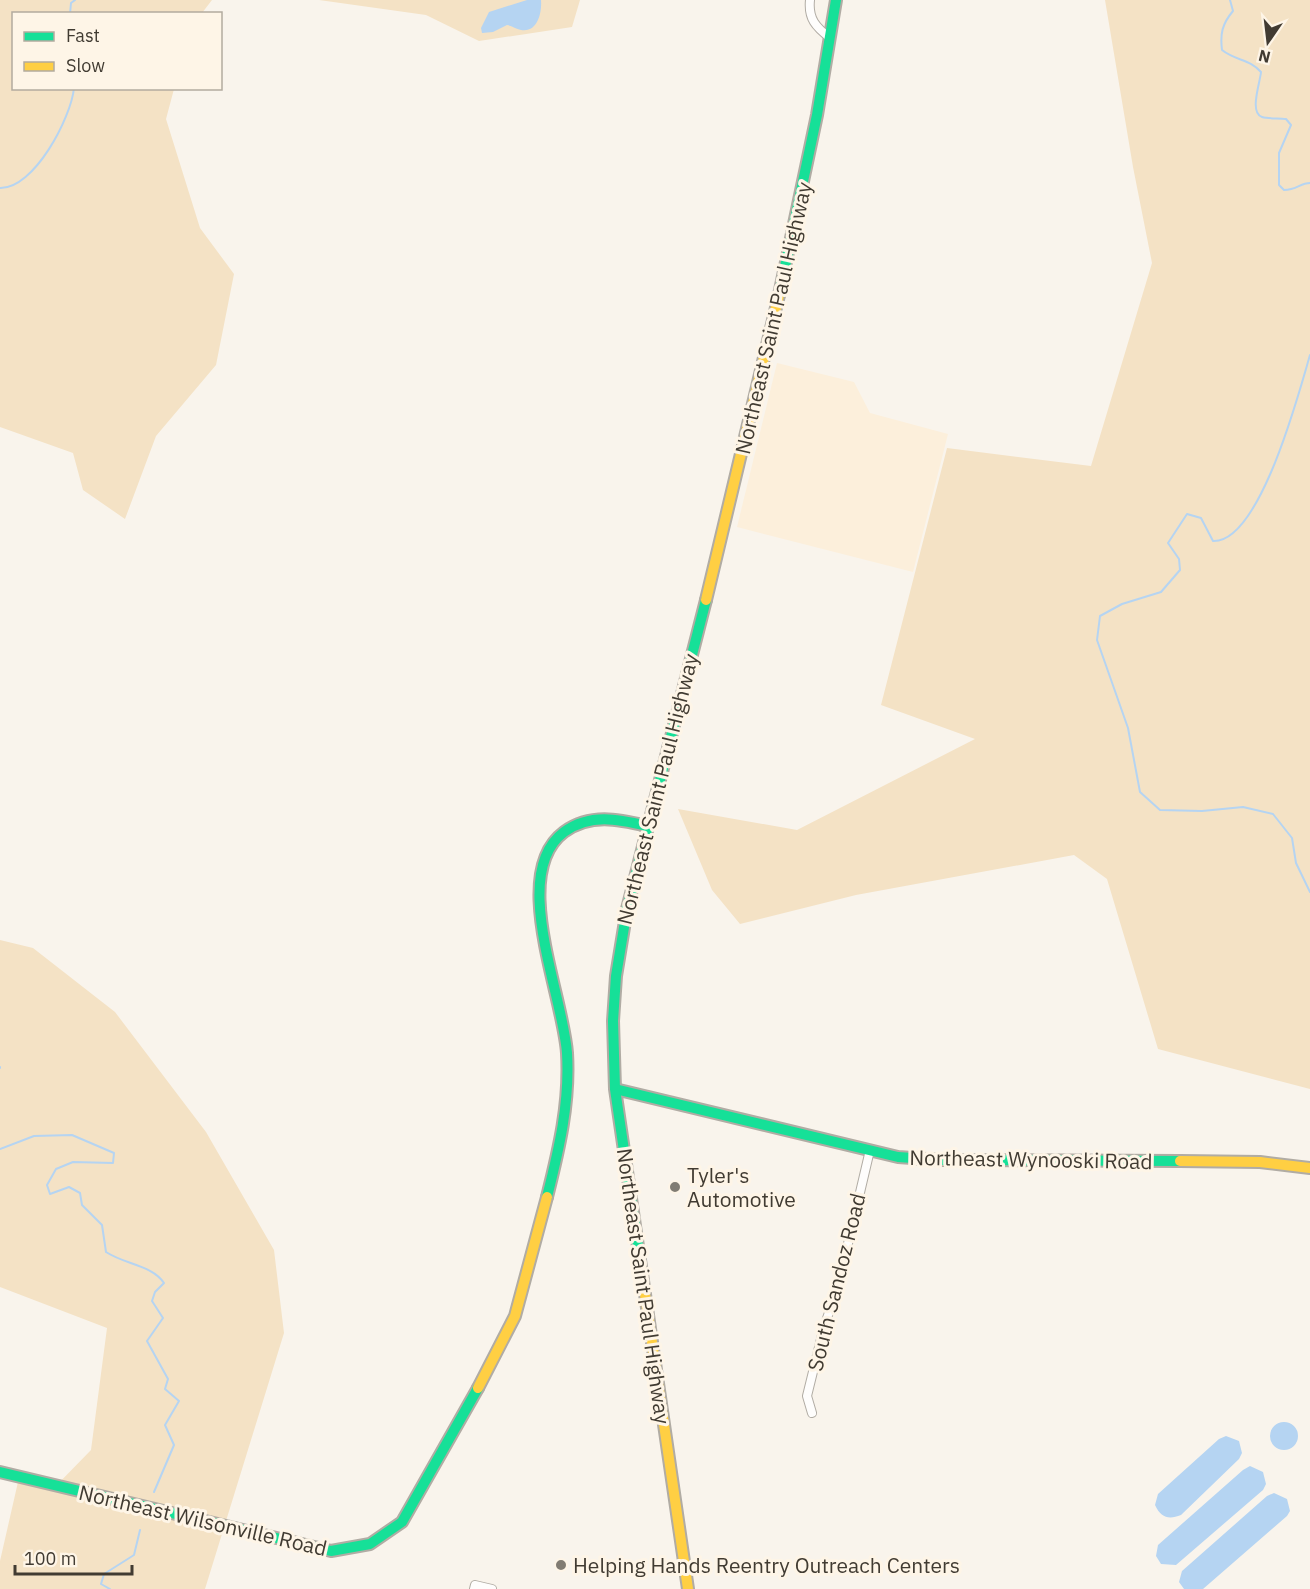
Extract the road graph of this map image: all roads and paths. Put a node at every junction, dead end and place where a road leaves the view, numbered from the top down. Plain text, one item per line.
1 (810, 0) edge
2 (836, 0) edge
3 (830, 39) junction
4 (647, 826) junction
5 (615, 1089) junction
6 (870, 1150) junction
7 (1310, 1168) edge
8 (812, 1413) dead end
9 (0, 1472) edge
10 (475, 1587) edge
11 (492, 1589) edge
12 (688, 1589) edge

1 - 3 street
2 - 3 main road, Northeast Saint Paul Highway
3 - 4 main road, Northeast Saint Paul Highway
4 - 5 main road, Northeast Saint Paul Highway
4 - 9 main road, Northeast Wilsonville Road
5 - 6 main road, Northeast Wynooski Road
5 - 12 main road, Northeast Saint Paul Highway
6 - 7 main road, Northeast Wynooski Road
6 - 8 street, South Sandoz Road
10 - 11 street

